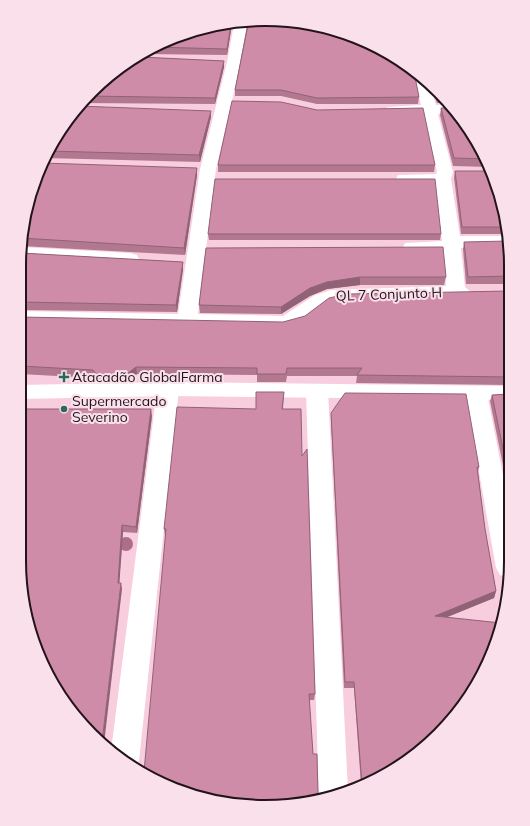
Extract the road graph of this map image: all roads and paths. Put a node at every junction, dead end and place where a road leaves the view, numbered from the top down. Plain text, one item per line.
1 (240, 28) edge
2 (219, 61) edge
3 (234, 62) junction
4 (423, 85) edge
5 (429, 110) junction
6 (447, 110) edge
7 (375, 111) edge
8 (449, 175) junction
9 (388, 179) edge
10 (503, 242) edge
11 (452, 244) junction
12 (396, 247) edge
13 (27, 253) edge
14 (147, 260) edge
15 (456, 292) junction
16 (479, 292) edge
17 (26, 317) edge
18 (187, 320) junction
19 (168, 389) junction
20 (317, 391) junction
21 (26, 392) edge
22 (476, 393) junction
23 (504, 393) edge
24 (504, 541) edge
25 (125, 755) edge
26 (333, 790) edge

1 - 3 street
2 - 3 street
3 - 18 street
4 - 5 street
5 - 6 street
5 - 7 street
5 - 8 street
8 - 9 street
8 - 11 street
10 - 11 street
11 - 12 street
11 - 15 street
13 - 14 street
15 - 16 street, QL 7 Conjunto H
15 - 18 street, QL 7 Conjunto H
17 - 18 street, QL 7 Conjunto H
19 - 20 street
19 - 21 street
19 - 25 street
20 - 22 street
20 - 26 street
22 - 23 street
22 - 24 street

